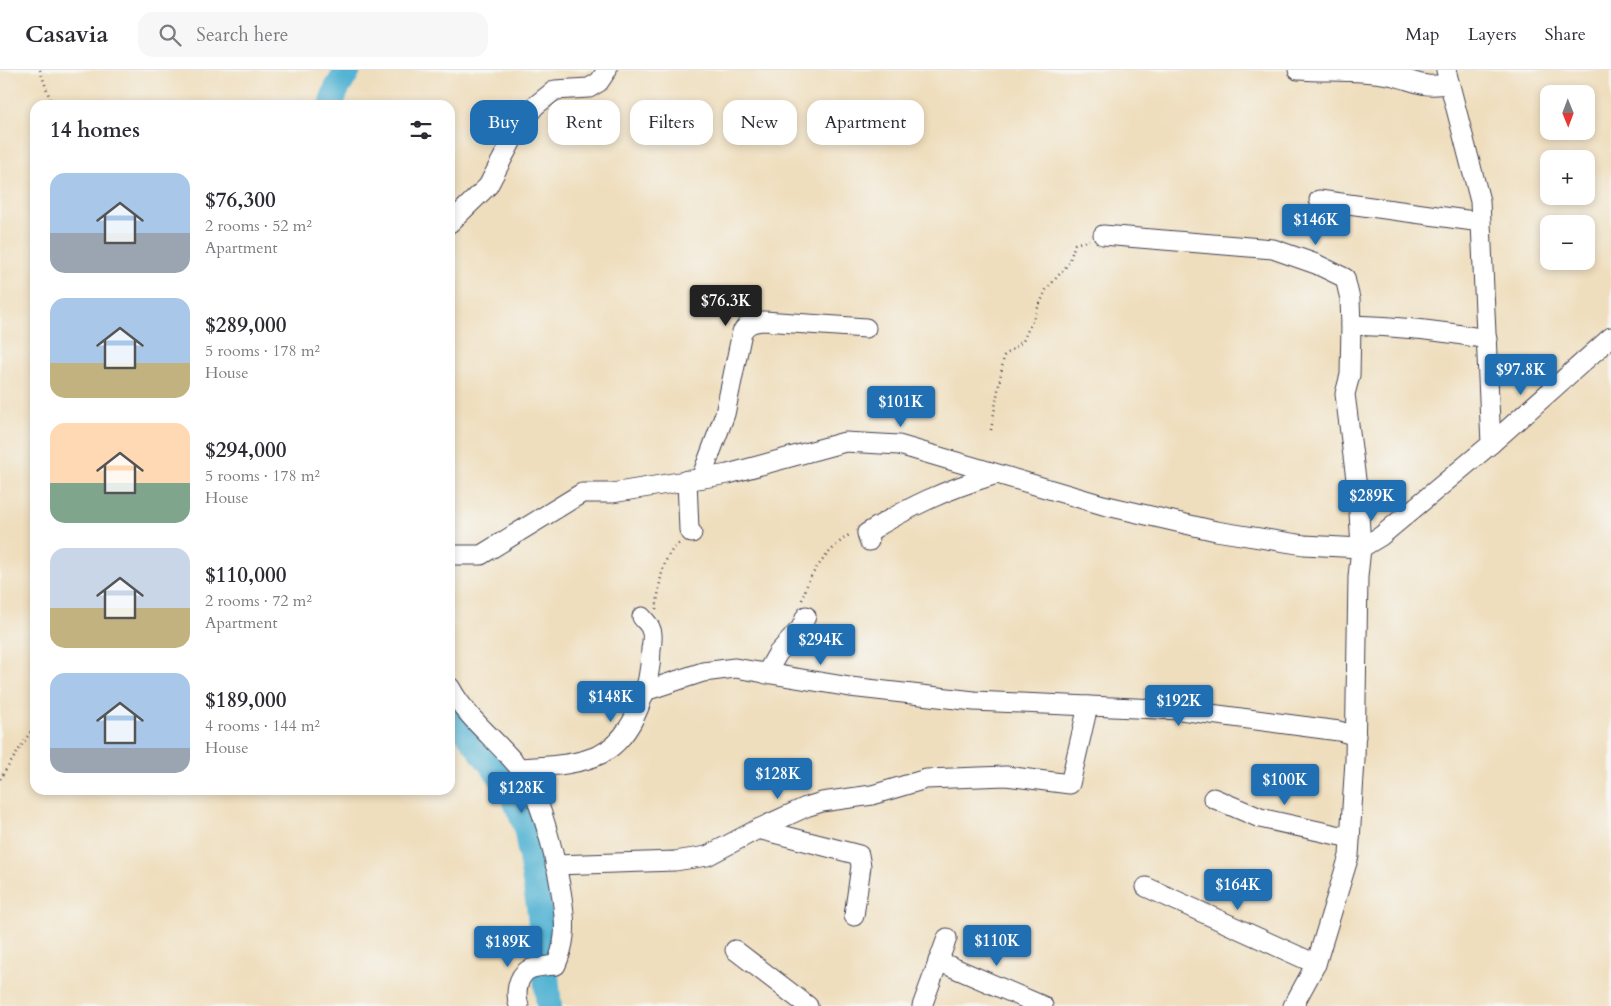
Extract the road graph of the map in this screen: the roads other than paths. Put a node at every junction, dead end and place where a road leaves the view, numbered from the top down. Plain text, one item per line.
1 (607, 70) edge
2 (1298, 70) edge
3 (1447, 76) edge
4 (1319, 200) dead end
5 (455, 218) edge
6 (1482, 222) junction
7 (1103, 235) road end
8 (1351, 325) junction
9 (866, 328) dead end
10 (1611, 337) edge
11 (1487, 340) junction
12 (1611, 354) edge
13 (1571, 372) junction
14 (1492, 444) junction
15 (994, 475) junction
16 (694, 479) junction
17 (690, 531) road end
18 (868, 537) road end
19 (1361, 548) junction
20 (455, 555) edge
21 (803, 610) road end
22 (647, 624) road end
23 (766, 674) junction
24 (646, 691) junction
25 (455, 694) edge
26 (1088, 706) junction
27 (1356, 736) junction
28 (519, 768) junction
29 (1213, 798) dead end
30 (758, 829) junction
31 (1350, 838) junction
32 (555, 865) junction
33 (1146, 888) dead end
34 (854, 916) dead end
35 (947, 938) dead end
36 (734, 950) dead end
37 (938, 961) junction
38 (1316, 964) junction
39 (515, 1004) edge
40 (808, 1006) edge
41 (922, 1006) edge
42 (1043, 1006) edge
43 (1293, 1006) edge

1 - 5 street
2 - 3 street
3 - 6 street
4 - 6 street
6 - 11 street
7 - 8 street
8 - 11 street
8 - 19 street
9 - 16 street
10 - 13 street
11 - 14 street
12 - 13 street
13 - 14 street
14 - 19 street
15 - 16 street
15 - 18 street
15 - 19 street
16 - 17 street
16 - 20 street
19 - 27 street
21 - 23 street
22 - 24 street
23 - 24 street
23 - 26 street
24 - 28 street
25 - 28 street
26 - 27 street
26 - 30 street
27 - 31 street
28 - 32 street
29 - 31 street
30 - 32 street
30 - 34 street
31 - 38 street
32 - 39 street
33 - 38 street
35 - 37 street
36 - 40 street
37 - 41 street
37 - 42 street
38 - 43 street

